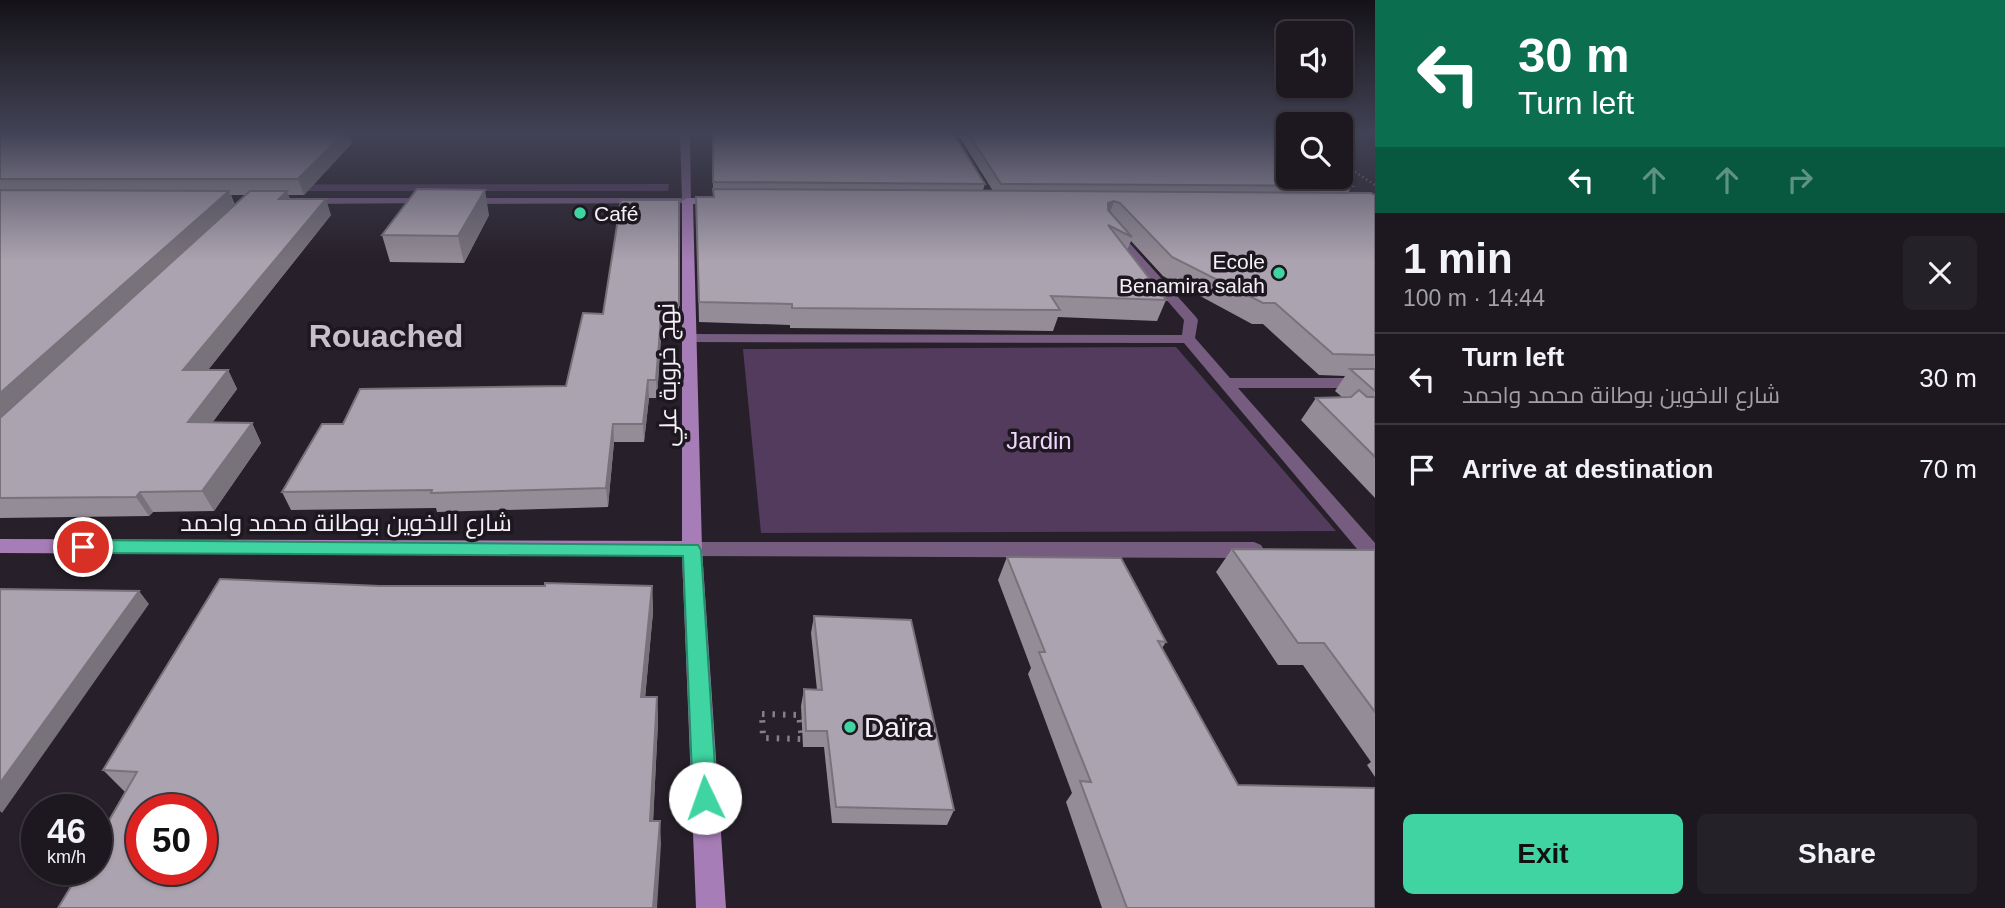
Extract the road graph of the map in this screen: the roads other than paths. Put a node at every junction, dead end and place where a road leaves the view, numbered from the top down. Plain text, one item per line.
1 (686, 175) edge
2 (292, 201) edge
3 (442, 201) edge
4 (456, 201) edge
5 (687, 201) junction
6 (729, 201) edge
7 (1107, 225) edge
8 (689, 338) junction
9 (1188, 339) junction
10 (1226, 383) junction
11 (1375, 383) edge
12 (0, 546) edge
13 (692, 550) junction
14 (1273, 550) edge
15 (1342, 550) edge
16 (1372, 553) edge
17 (710, 908) edge

1 - 5 street
2 - 3 street
4 - 5 street
5 - 6 main road
5 - 8 main road, نهج خروبة علي
7 - 9 street
8 - 9 street
8 - 13 main road, نهج خروبة علي
9 - 10 street
10 - 11 street
10 - 16 street
12 - 13 main road, شارع الاخوين بوطانة محمد واحمد
13 - 14 street
13 - 17 main road, نهج خروبة علي
15 - 16 street

